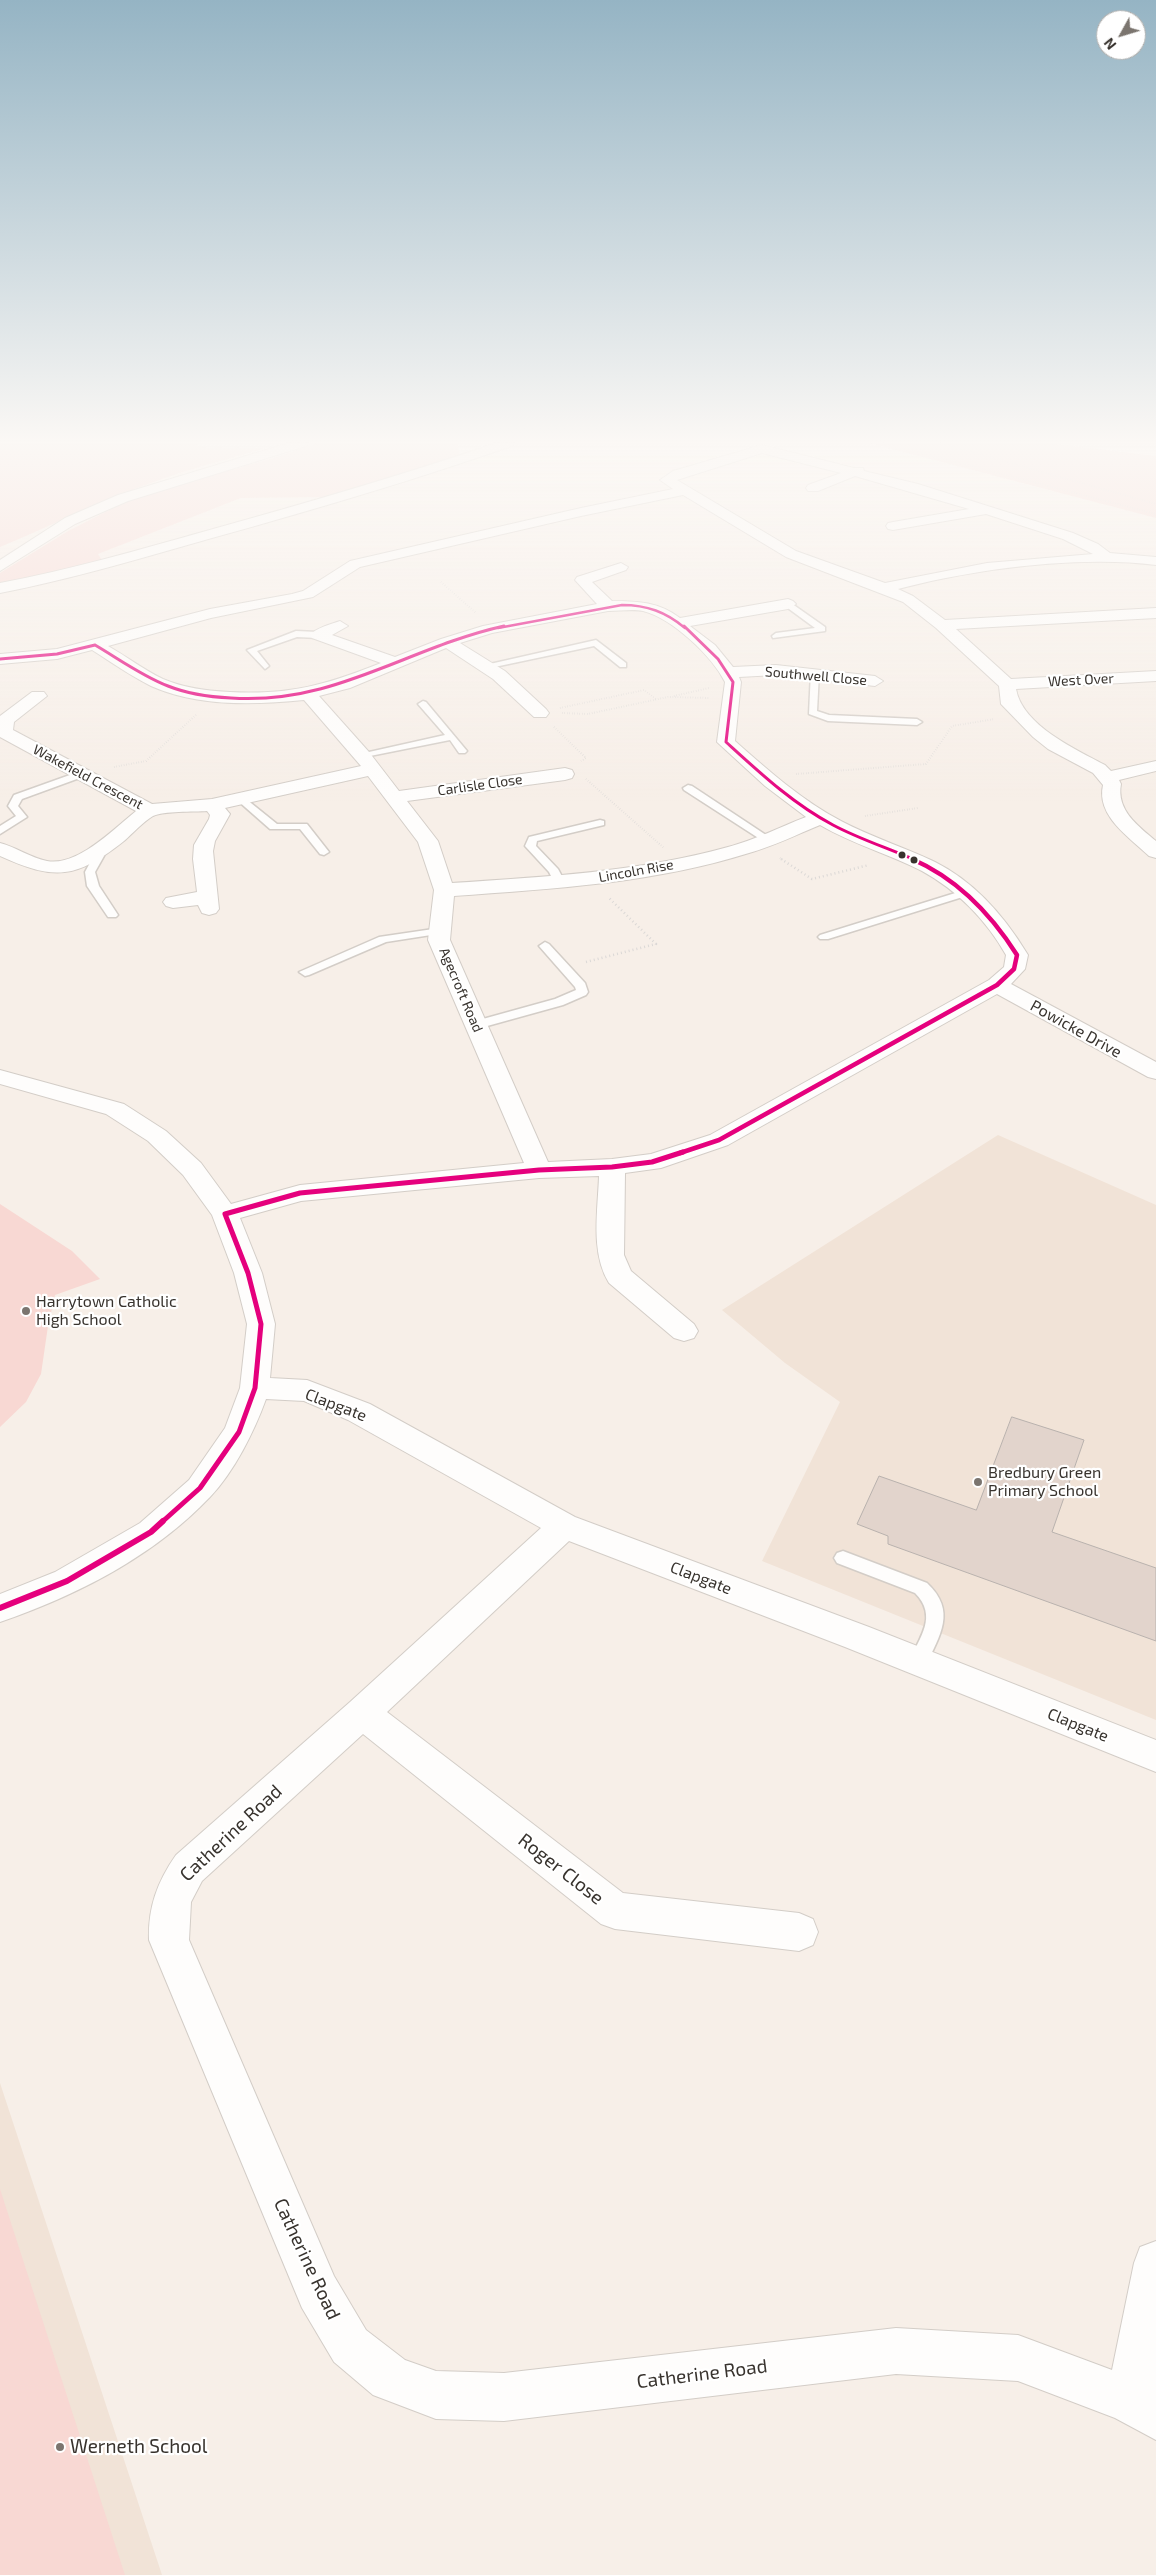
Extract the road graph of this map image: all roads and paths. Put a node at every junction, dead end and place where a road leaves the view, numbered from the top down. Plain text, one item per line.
1 (105, 563) edge
2 (359, 563) edge
3 (816, 563) edge
4 (1025, 563) edge
5 (621, 567) dead end
6 (441, 582) dead end
7 (0, 588) edge
8 (884, 588) junction
9 (788, 604) joint
10 (608, 606) junction
11 (1156, 613) edge
12 (678, 623) junction
13 (942, 625) junction
14 (340, 626) dead end
15 (485, 630) junction
16 (318, 635) junction
17 (776, 636) dead end
18 (448, 642) junction
19 (95, 645) junction
20 (0, 659) edge
21 (396, 663) junction
22 (623, 665) dead end
23 (265, 666) dead end
24 (485, 666) junction
25 (814, 673) junction
26 (1156, 676) edge
27 (875, 681) dead end
28 (731, 684) junction
29 (1007, 684) junction
30 (308, 694) junction
31 (38, 696) dead end
32 (215, 697) junction
33 (668, 697) junction
34 (657, 699) junction
35 (423, 704) dead end
36 (540, 713) junction
37 (1020, 716) junction
38 (917, 722) dead end
39 (452, 737) junction
40 (462, 751) dead end
41 (368, 763) junction
42 (1156, 766) edge
43 (81, 774) junction
44 (565, 774) junction
45 (1108, 777) junction
46 (768, 779) junction
47 (688, 788) dead end
48 (395, 797) junction
49 (242, 798) junction
50 (212, 805) junction
51 (918, 808) dead end
52 (149, 810) junction
53 (824, 820) junction
54 (600, 823) dead end
55 (0, 831) edge
56 (762, 841) junction
57 (0, 849) edge
58 (94, 852) junction
59 (324, 852) dead end
60 (1156, 852) edge
61 (906, 856) junction
62 (681, 863) junction
63 (560, 882) junction
64 (444, 890) junction
65 (965, 893) junction
66 (607, 896) dead end
67 (172, 902) dead end
68 (112, 915) dead end
69 (440, 931) junction
70 (824, 936) dead end
71 (545, 946) dead end
72 (564, 967) junction
73 (305, 972) dead end
74 (997, 985) junction
75 (476, 1025) junction
76 (1156, 1072) edge
77 (0, 1077) edge
78 (612, 1167) junction
79 (538, 1170) junction
80 (225, 1214) junction
81 (684, 1331) dead end
82 (255, 1388) junction
83 (564, 1526) junction
84 (843, 1558) dead end
85 (0, 1608) edge
86 (918, 1661) junction
87 (362, 1713) junction
88 (1156, 1756) edge
89 (799, 1932) dead end
90 (1156, 2263) edge
91 (1142, 2408) edge

1 - 7 street
2 - 19 street
3 - 8 street
4 - 8 street
5 - 10 street
6 - 15 path
8 - 13 street
9 - 12 street
9 - 17 lane
10 - 12 street
10 - 15 street
11 - 13 street
12 - 28 street
13 - 29 street
14 - 16 street
15 - 18 street
16 - 21 street
16 - 23 lane
18 - 21 street
18 - 24 street
19 - 20 street
19 - 32 street
21 - 30 street
22 - 24 lane
24 - 36 street
25 - 27 street, Southwell Close
25 - 28 street, Southwell Close
25 - 38 lane
26 - 29 street, West Over
28 - 33 path
28 - 33 path
28 - 46 street
29 - 37 street
30 - 32 street
30 - 41 street, Agecroft Road
31 - 43 street, Wakefield Crescent
32 - 43 path
33 - 34 path
34 - 36 path
34 - 36 path
35 - 39 lane
36 - 44 path
37 - 45 street
37 - 46 path
39 - 40 lane
39 - 41 lane
41 - 48 street, Agecroft Road
41 - 49 street, Wakefield Crescent
42 - 45 street
43 - 52 street, Wakefield Crescent
43 - 55 lane
44 - 48 street, Carlisle Close
44 - 62 path
45 - 60 street
46 - 53 street
47 - 56 lane
48 - 64 street, Agecroft Road
49 - 50 street, Wakefield Crescent
49 - 59 lane
50 - 52 street, Wakefield Crescent
50 - 67 street
51 - 53 path
52 - 58 street
53 - 56 street, Lincoln Rise
53 - 61 street
54 - 63 lane
56 - 61 path
56 - 62 street, Lincoln Rise
57 - 58 street
58 - 68 lane
61 - 65 street
62 - 63 street, Lincoln Rise
63 - 64 street, Lincoln Rise
64 - 69 street, Agecroft Road
65 - 70 lane
65 - 74 street
66 - 72 path
69 - 73 lane
69 - 75 street, Agecroft Road
71 - 72 lane
72 - 75 lane
74 - 76 street, Powicke Drive
74 - 78 street
75 - 79 street, Agecroft Road
77 - 80 street
78 - 79 street
78 - 81 street
79 - 80 street
80 - 82 street
82 - 83 street, Clapgate
82 - 85 street
83 - 86 street, Clapgate
83 - 87 street, Catherine Road
84 - 86 lane
86 - 88 street, Clapgate
87 - 89 street, Roger Close
87 - 91 street, Catherine Road
90 - 91 street

